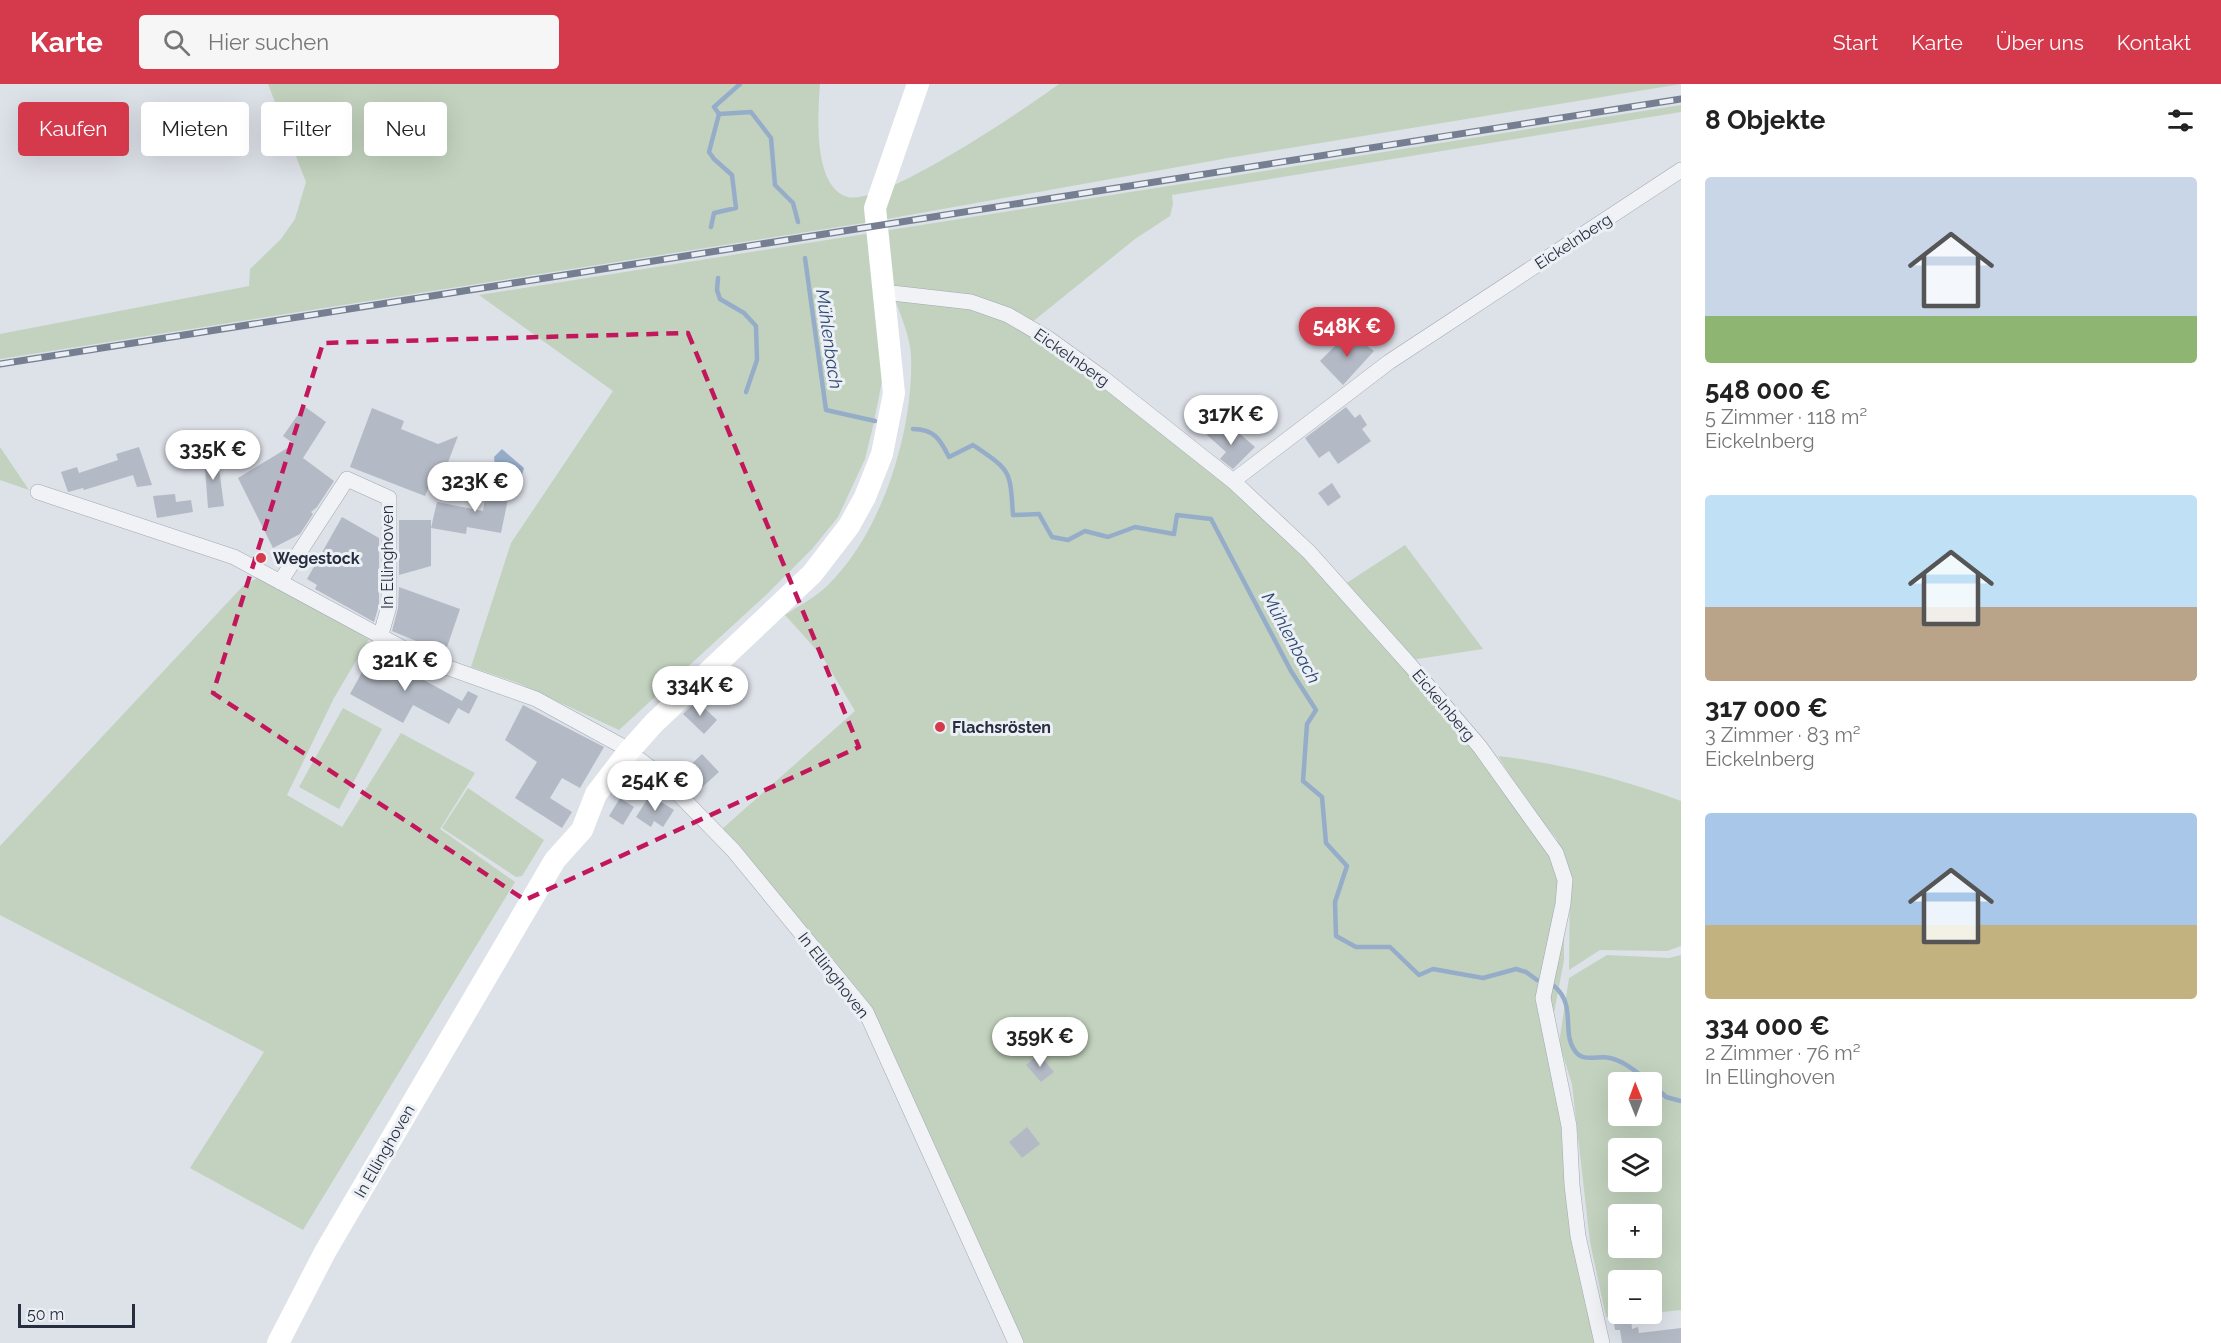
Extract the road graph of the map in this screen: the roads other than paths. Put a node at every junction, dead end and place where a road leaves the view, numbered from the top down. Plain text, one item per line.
1 (918, 84) edge
2 (1681, 170) edge
3 (883, 292) junction
4 (1233, 481) junction
5 (38, 492) dead end
6 (280, 582) junction
7 (380, 638) junction
8 (629, 752) junction
9 (278, 1343) edge
10 (1016, 1343) edge
11 (1602, 1343) edge

1 - 3 street
2 - 4 street, Eickelnberg
3 - 4 street, Eickelnberg
3 - 8 street, In Ellinghoven
4 - 11 street, Eickelnberg
5 - 6 street, In Ellinghoven
6 - 7 street, In Ellinghoven
6 - 7 street, In Ellinghoven
7 - 8 street, In Ellinghoven
8 - 9 street, In Ellinghoven
8 - 10 street, In Ellinghoven

